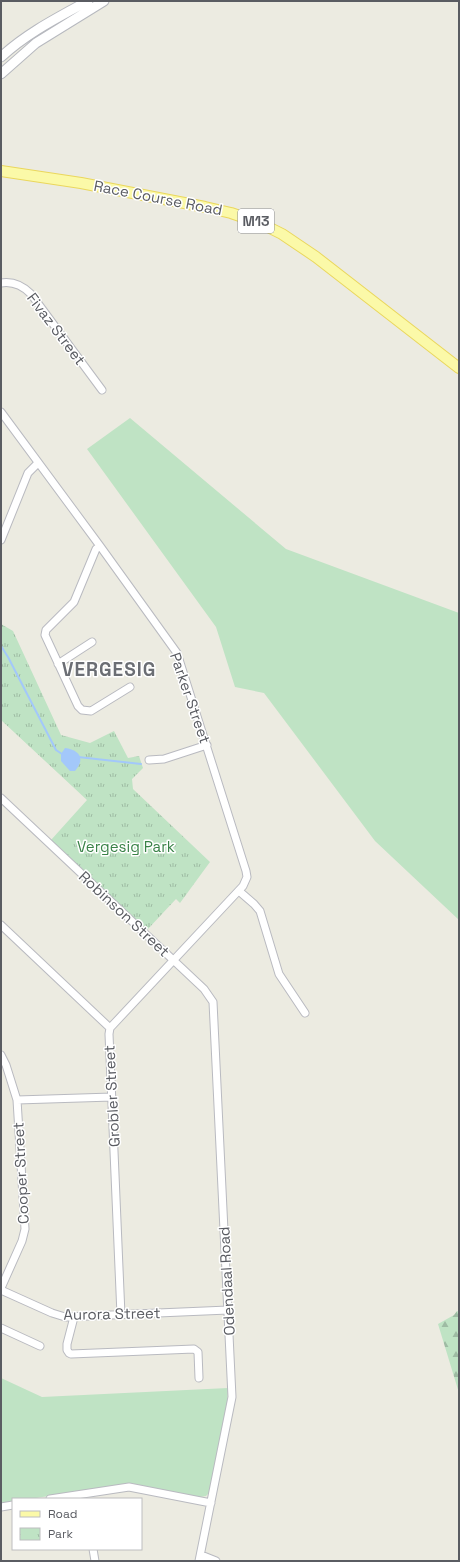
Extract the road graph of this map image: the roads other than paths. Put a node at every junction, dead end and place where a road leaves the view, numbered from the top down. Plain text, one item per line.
1 (88, 1) edge
2 (104, 1) edge
3 (1, 57) edge
4 (1, 74) edge
5 (1, 171) edge
6 (1, 283) edge
7 (459, 368) edge
8 (102, 390) dead end
9 (1, 412) edge
10 (38, 462) junction
11 (1, 540) edge
12 (100, 546) junction
13 (92, 642) dead end
14 (58, 664) junction
15 (130, 687) dead end
16 (207, 745) junction
17 (149, 760) dead end
18 (1, 798) edge
19 (239, 891) junction
20 (1, 925) edge
21 (174, 960) junction
22 (212, 998) joint
23 (305, 1013) dead end
24 (110, 1028) junction
25 (1, 1055) edge
26 (112, 1097) junction
27 (17, 1100) junction
28 (1, 1289) edge
29 (228, 1310) junction
30 (121, 1314) junction
31 (74, 1317) junction
32 (1, 1328) edge
33 (40, 1346) dead end
34 (199, 1378) dead end
35 (84, 1496) edge
36 (61, 1498) edge
37 (211, 1503) junction
38 (12, 1505) edge
39 (1, 1507) edge
40 (93, 1550) edge
41 (200, 1558) edge
42 (95, 1561) edge
43 (216, 1561) edge

1 - 3 main road
2 - 4 main road
5 - 7 main road, Race Course Road / M13
6 - 8 street, Fivaz Street
9 - 10 street, Parker Street
10 - 11 street
10 - 12 street, Parker Street
12 - 14 street
12 - 16 street, Parker Street
13 - 14 street
14 - 15 street
16 - 17 street
16 - 19 street, Parker Street
18 - 21 street, Robinson Street
19 - 21 street
19 - 23 street
20 - 24 street, Grobler Street
21 - 22 street, Robinson Street
21 - 24 street
22 - 29 street, Odendaal Road
24 - 26 street, Grobler Street
25 - 27 street, Cooper Street
26 - 27 street
26 - 30 street, Grobler Street
27 - 28 street, Cooper Street
28 - 31 street, Aurora Street
29 - 30 street, Aurora Street
29 - 37 street, Odendaal Road
30 - 31 street, Aurora Street
31 - 34 street
32 - 33 street
35 - 36 street
35 - 37 street
37 - 41 street, Odendaal Road
38 - 39 street
40 - 42 street
41 - 43 street

